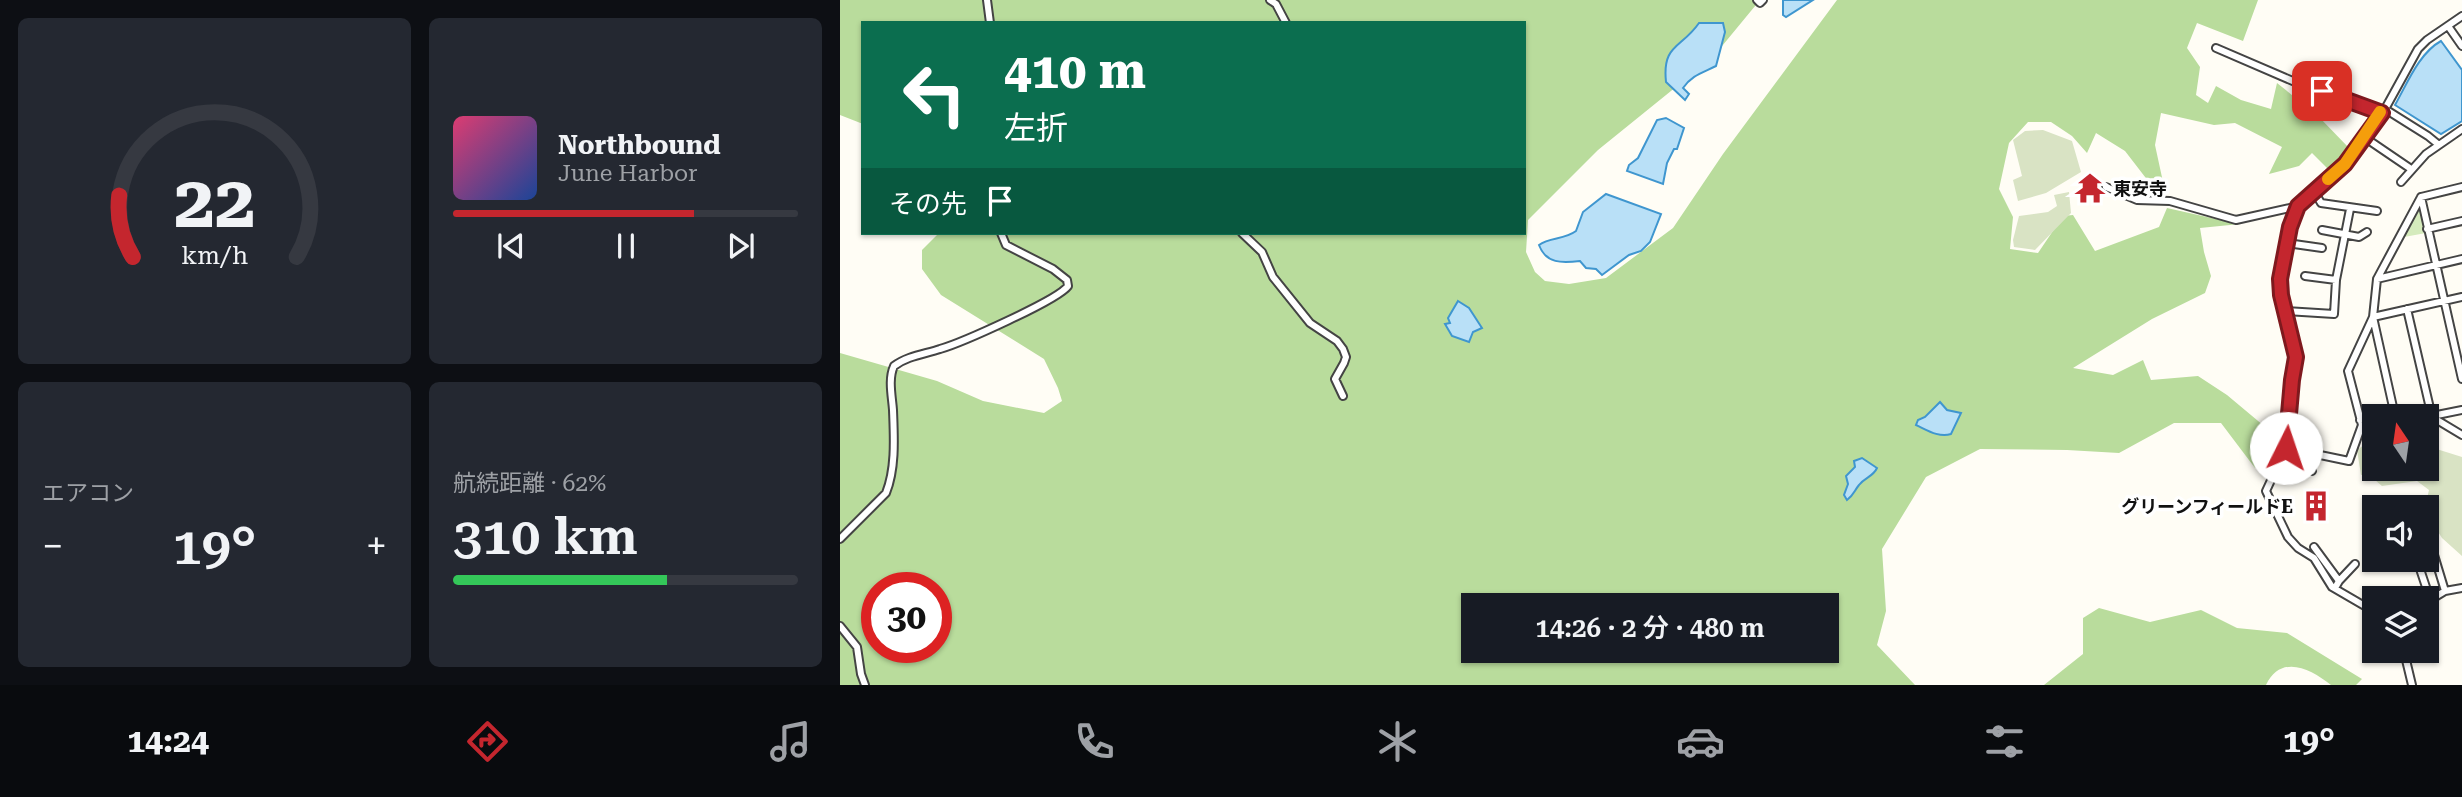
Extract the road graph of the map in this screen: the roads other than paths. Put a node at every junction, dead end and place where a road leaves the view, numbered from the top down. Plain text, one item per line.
1 (987, 0) edge
2 (1270, 0) edge
3 (1757, 0) edge
4 (1763, 0) edge
5 (2462, 16) edge
6 (990, 21) edge
7 (1285, 21) edge
8 (2448, 26) junction
9 (2461, 42) edge
10 (2216, 48) dead end
11 (2383, 111) junction
12 (2462, 129) edge
13 (2364, 137) junction
14 (2439, 145) junction
15 (2411, 169) junction
16 (2401, 182) dead end
17 (2106, 187) dead end
18 (2462, 187) edge
19 (2314, 191) junction
20 (2421, 197) junction
21 (2298, 206) junction
22 (2350, 209) junction
23 (2377, 211) dead end
24 (2462, 221) edge
25 (2427, 229) junction
26 (2322, 230) dead end
27 (2367, 232) dead end
28 (2345, 234) junction
29 (1002, 235) edge
30 (1244, 235) edge
31 (2287, 243) junction
32 (2322, 248) dead end
33 (2462, 259) edge
34 (2436, 265) junction
35 (2305, 276) dead end
36 (2377, 278) junction
37 (2336, 280) junction
38 (2462, 297) edge
39 (2444, 301) junction
40 (2407, 309) junction
41 (2285, 311) junction
42 (2372, 317) junction
43 (2462, 334) edge
44 (2452, 336) junction
45 (2461, 371) edge
46 (2462, 379) edge
47 (1343, 396) dead end
48 (2392, 404) edge
49 (2427, 404) edge
50 (2462, 410) edge
51 (2440, 415) edge
52 (2360, 420) joint
53 (2440, 423) edge
54 (2462, 435) edge
55 (2286, 448) junction
56 (2280, 462) junction
57 (2312, 471) dead end
58 (840, 539) edge
59 (2314, 547) dead end
60 (2355, 564) dead end
61 (2439, 571) edge
62 (2339, 581) junction
63 (2335, 588) junction
64 (2462, 588) edge
65 (2445, 591) junction
66 (2439, 594) edge
67 (2362, 604) edge
68 (840, 626) edge
69 (2407, 663) edge
70 (865, 685) edge
71 (2412, 685) edge

1 - 6 street
2 - 7 street
3 - 4 street
5 - 8 street
8 - 9 street
8 - 11 street
10 - 11 street
11 - 13 street
11 - 14 street
12 - 14 street
13 - 15 street
13 - 19 street
14 - 15 street
15 - 16 street
17 - 21 street
18 - 20 street
19 - 21 street
19 - 22 street
20 - 25 street
20 - 36 street
21 - 31 street
22 - 23 street
22 - 28 street
24 - 25 street
25 - 34 street
26 - 28 street
27 - 28 street
28 - 37 street
29 - 58 street
30 - 47 street
31 - 32 street
31 - 41 street
33 - 34 street
34 - 36 street
34 - 39 street
35 - 37 street
36 - 42 street
37 - 41 street
38 - 39 street
39 - 40 street
39 - 44 street
40 - 42 street
40 - 49 street
41 - 55 street
42 - 48 street
42 - 52 street
43 - 44 street
44 - 45 street
45 - 46 street
50 - 51 street
52 - 55 street
53 - 54 street
55 - 56 street
56 - 57 street
56 - 63 street
59 - 62 street
60 - 62 street
61 - 65 street
62 - 63 street
63 - 67 street
64 - 65 street
65 - 66 street
68 - 70 street
69 - 71 street

